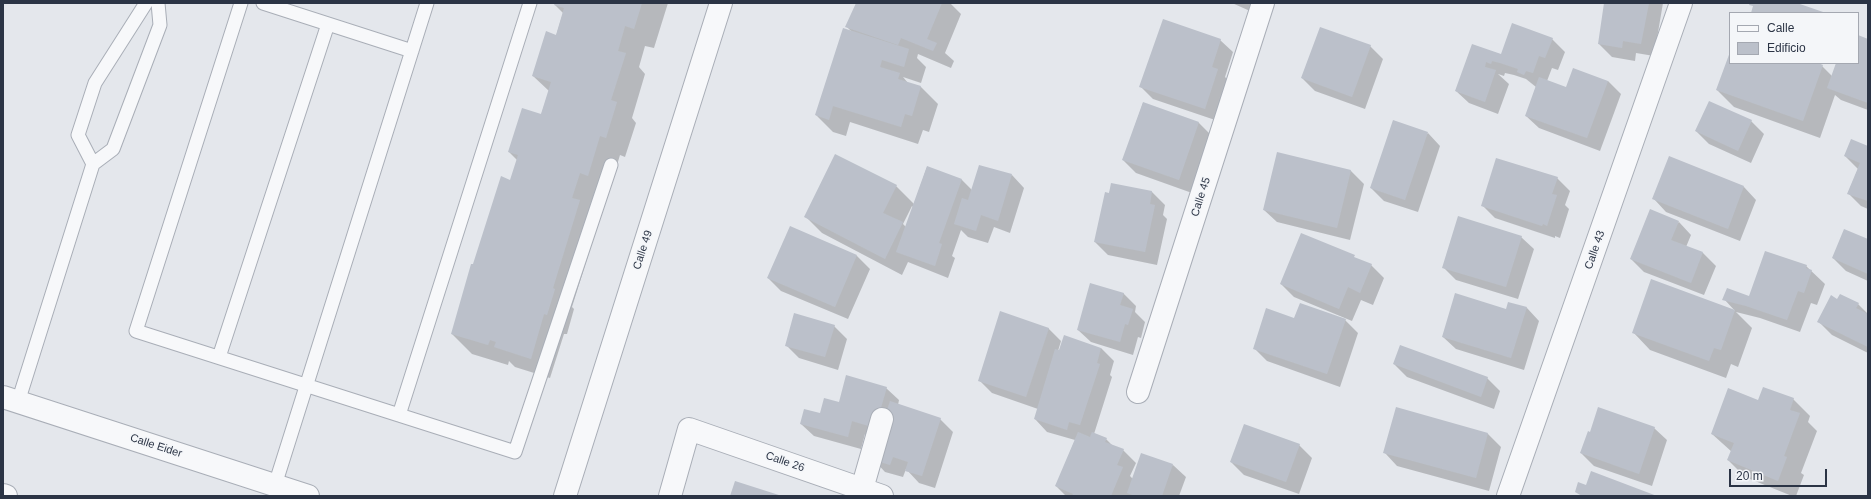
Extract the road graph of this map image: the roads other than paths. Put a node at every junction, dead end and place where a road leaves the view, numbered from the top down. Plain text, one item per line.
1 (146, 3) edge
2 (158, 3) edge
3 (241, 3) edge
4 (263, 3) edge
5 (427, 3) edge
6 (530, 3) edge
7 (721, 3) edge
8 (1263, 3) edge
9 (1681, 3) edge
10 (328, 24) junction
11 (412, 51) junction
12 (93, 164) junction
13 (611, 166) dead end
14 (220, 357) junction
15 (306, 385) junction
16 (1138, 392) dead end
17 (10, 400) edge
18 (399, 415) junction
19 (882, 419) dead end
20 (275, 485) junction
21 (872, 492) edge
22 (308, 496) edge
23 (565, 496) edge
24 (670, 496) edge
25 (1508, 496) edge

1 - 12 lane
2 - 12 lane
3 - 14 lane
4 - 10 lane
5 - 11 lane
6 - 18 lane
7 - 23 street, Calle 49
8 - 16 street, Calle 45
9 - 25 street, Calle 43
10 - 11 lane
10 - 14 lane
11 - 15 lane
12 - 17 lane
13 - 18 lane
14 - 15 lane
15 - 18 lane
15 - 20 lane
17 - 20 street, Calle Eider
19 - 21 street
20 - 22 street, Calle Eider
21 - 24 street, Calle 26

